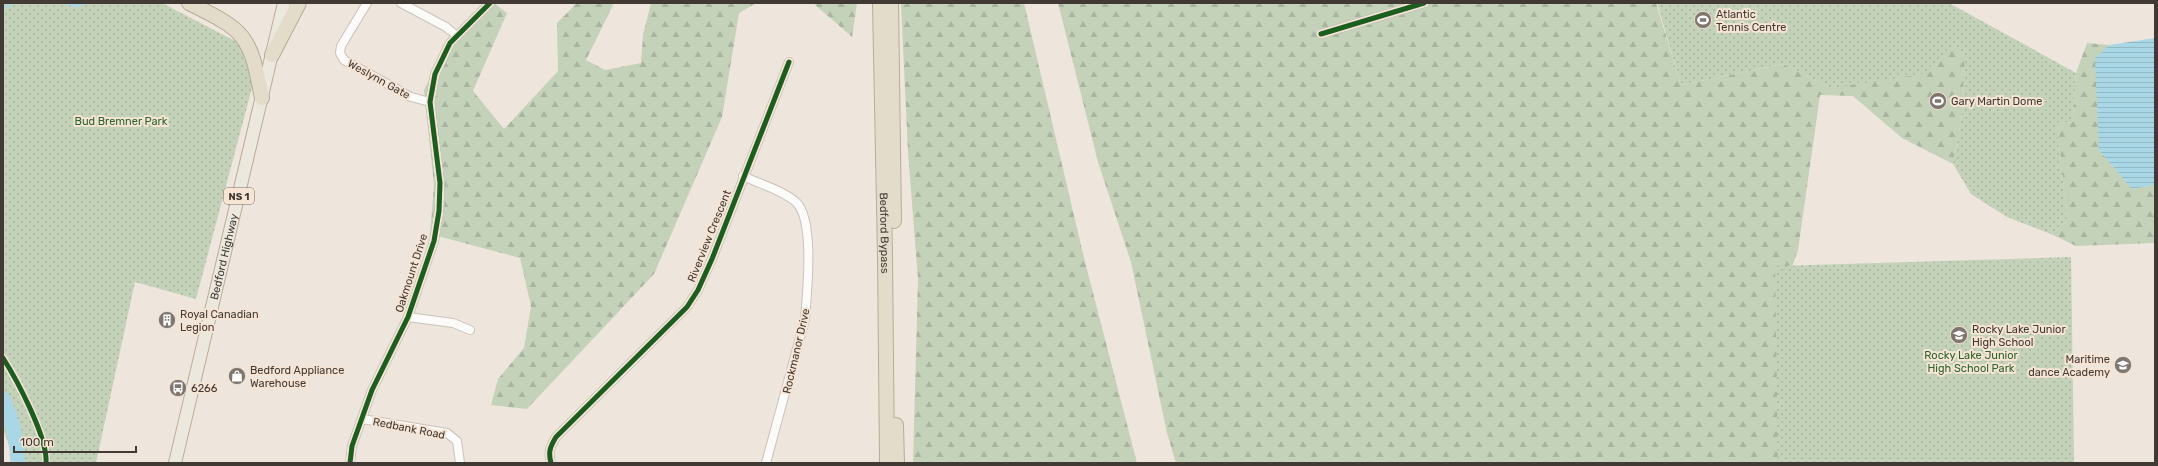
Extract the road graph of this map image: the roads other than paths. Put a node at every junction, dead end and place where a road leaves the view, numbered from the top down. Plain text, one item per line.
1 (189, 3) edge
2 (284, 3) edge
3 (298, 3) edge
4 (367, 3) edge
5 (401, 3) edge
6 (490, 3) edge
7 (880, 3) edge
8 (891, 3) edge
9 (1424, 3) edge
10 (1320, 34) dead end
11 (457, 36) junction
12 (272, 55) junction
13 (789, 62) dead end
14 (262, 98) junction
15 (430, 102) junction
16 (744, 176) junction
17 (408, 317) junction
18 (470, 330) dead end
19 (362, 419) junction
20 (175, 463) edge
21 (350, 463) edge
22 (460, 463) edge
23 (551, 463) edge
24 (766, 463) edge
25 (887, 463) edge
26 (897, 463) edge

1 - 14 highway
2 - 12 main road, Bedford Highway / NS 1
3 - 12 highway
4 - 15 street, Weslynn Gate
5 - 11 street
6 - 11 street, Oakmount Drive
7 - 25 highway, Bedford Bypass
8 - 26 highway, Bedford Bypass
9 - 10 street
11 - 15 street, Oakmount Drive
12 - 14 main road, Bedford Highway / NS 1
13 - 16 street, Riverview Crescent
14 - 20 main road, Bedford Highway / NS 1
15 - 17 street, Oakmount Drive
16 - 23 street, Riverview Crescent
16 - 24 street, Rockmanor Drive
17 - 18 street
17 - 19 street, Oakmount Drive
19 - 21 street, Oakmount Drive
19 - 22 street, Redbank Road

